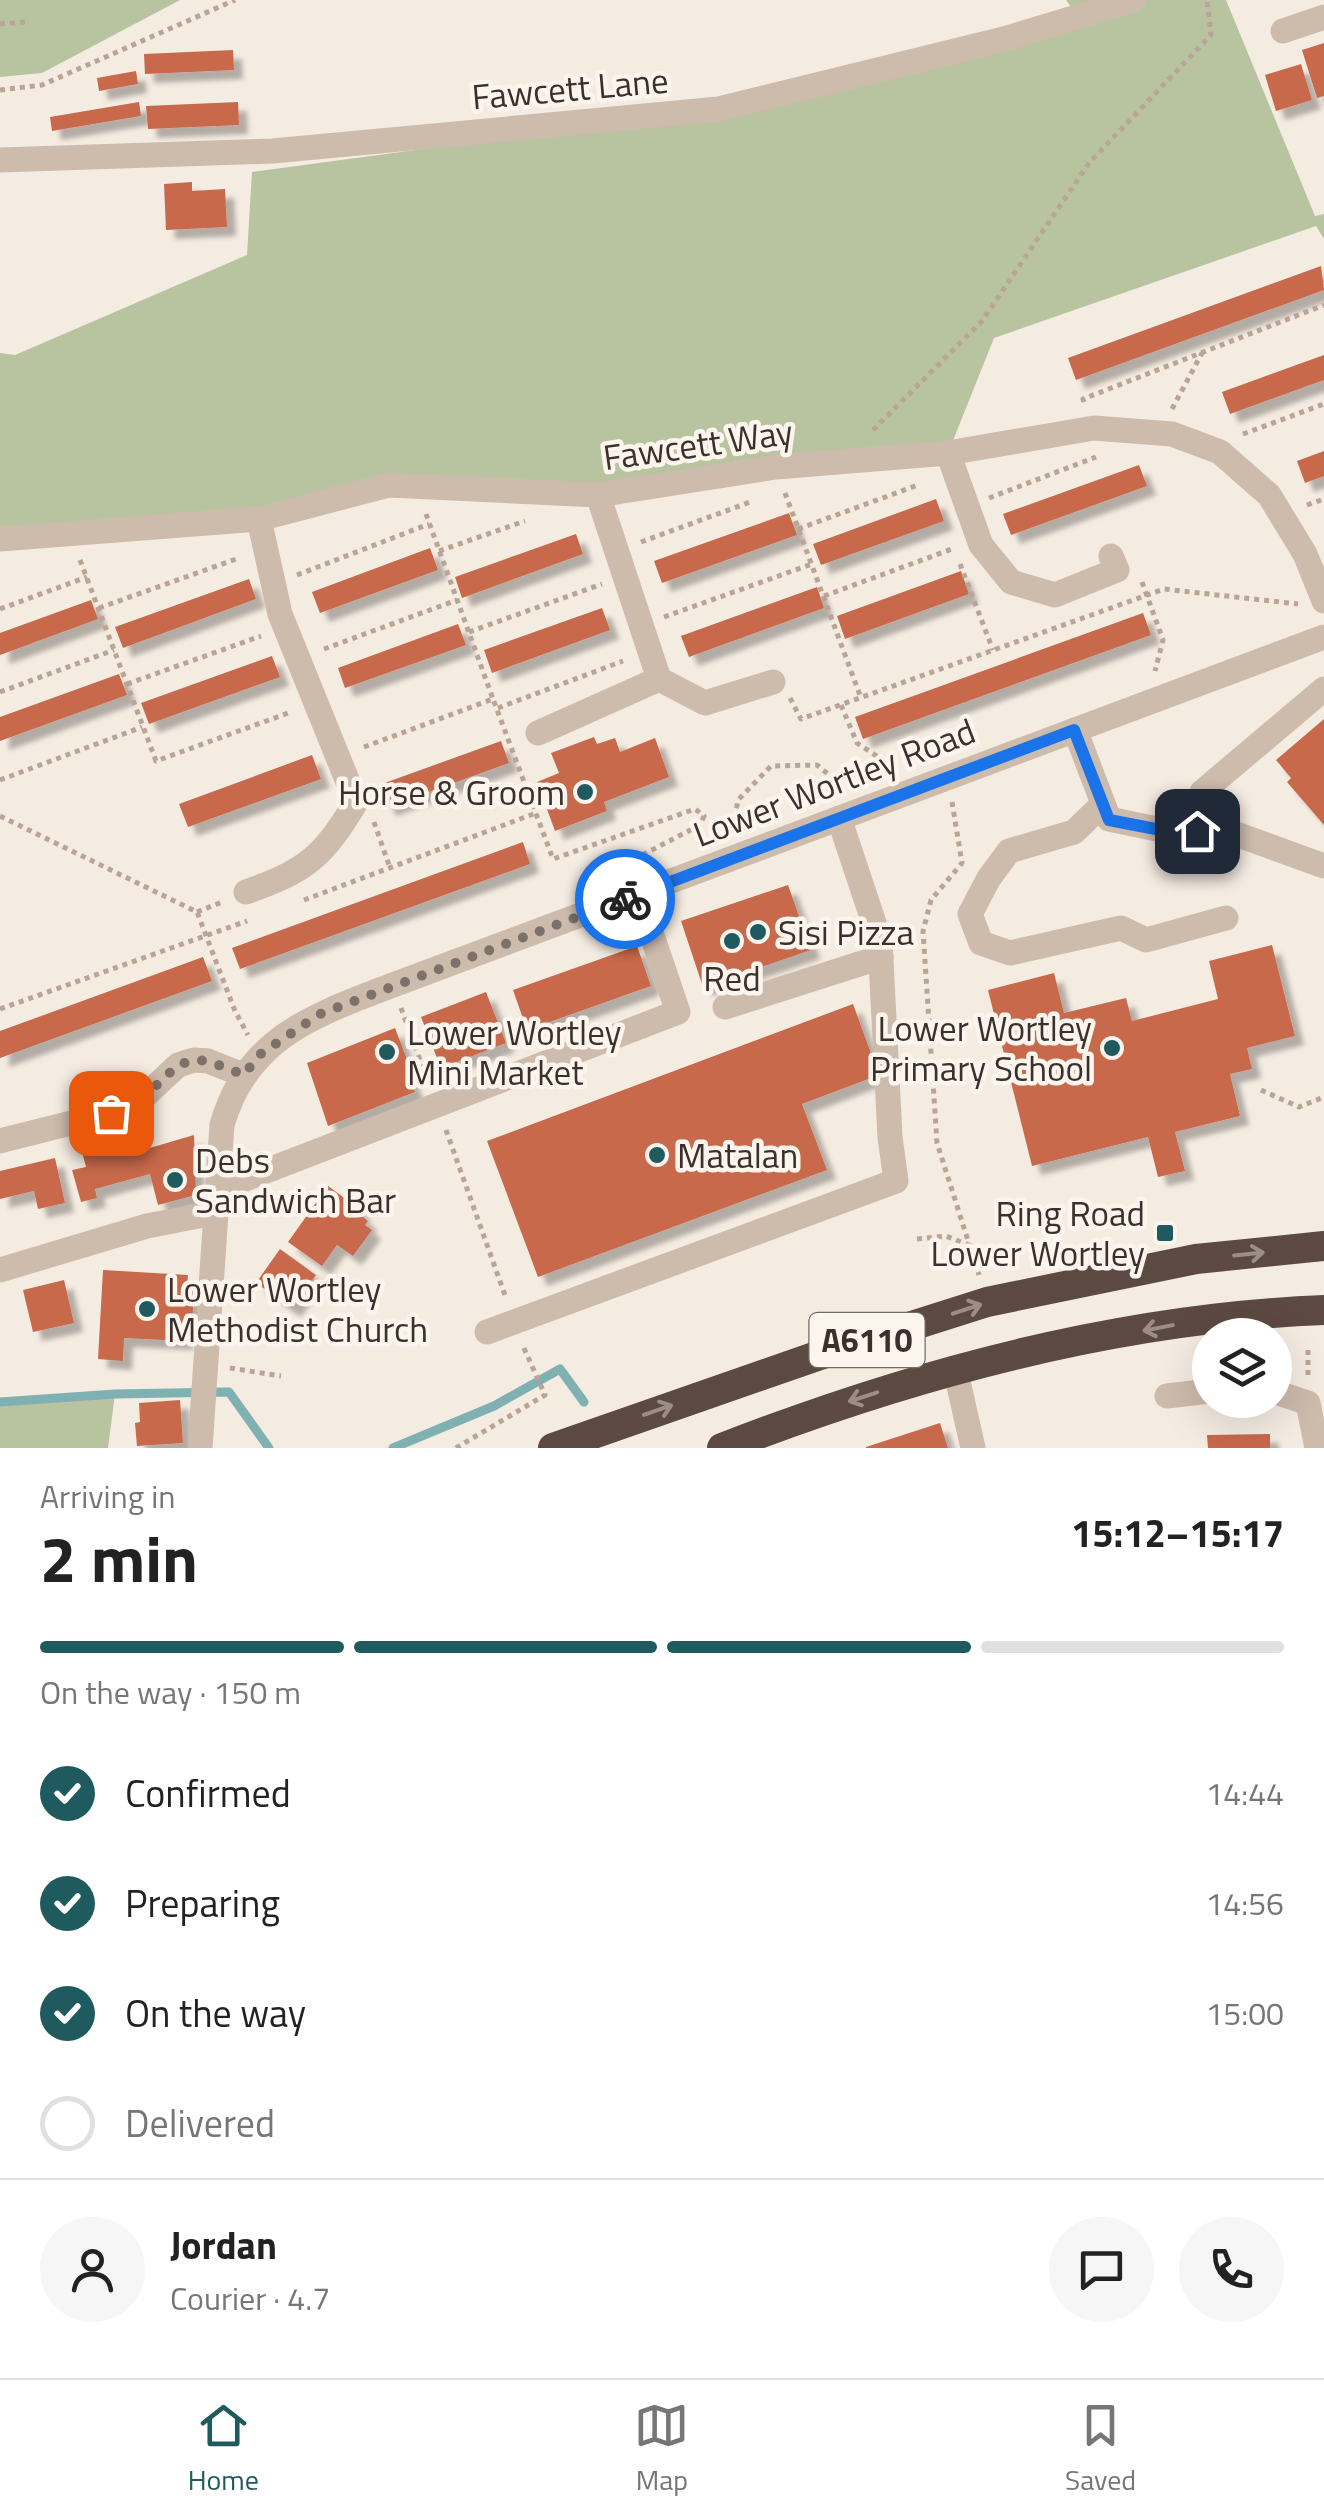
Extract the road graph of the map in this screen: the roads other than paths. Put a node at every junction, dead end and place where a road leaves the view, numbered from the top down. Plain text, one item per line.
1 (1133, 0) edge
2 (1324, 17) edge
3 (1284, 31) dead end
4 (0, 160) edge
5 (951, 463) junction
6 (598, 495) junction
7 (260, 518) junction
8 (0, 539) edge
9 (1114, 563) road end
10 (1315, 603) edge
11 (1324, 637) edge
12 (659, 679) junction
13 (773, 682) road end
14 (1324, 689) edge
15 (1074, 730) junction
16 (538, 733) dead end
17 (1202, 792) dead end
18 (1102, 804) junction
19 (839, 818) junction
20 (1324, 866) edge
21 (246, 892) dead end
22 (631, 896) junction
23 (1226, 918) dead end
24 (881, 957) junction
25 (724, 1008) dead end
26 (244, 1075) junction
27 (0, 1141) edge
28 (216, 1202) junction
29 (1324, 1246) edge
30 (0, 1270) edge
31 (1324, 1310) edge
32 (486, 1332) dead end
33 (956, 1368) junction
34 (1192, 1393) edge
35 (1167, 1396) dead end
36 (1292, 1398) edge
37 (200, 1448) edge
38 (552, 1448) edge
39 (722, 1448) edge
40 (973, 1448) edge
41 (1317, 1448) edge

1 - 4 street, Fawcett Lane
2 - 3 street
5 - 6 street, Fawcett Way
5 - 9 street
5 - 10 street, Fawcett Way
6 - 7 street, Fawcett Way
6 - 12 street
7 - 8 street, Fawcett Way
7 - 21 street
11 - 15 street, Lower Wortley Road
12 - 13 street
12 - 16 street
14 - 17 street
15 - 18 street
15 - 19 street, Lower Wortley Road
18 - 20 street
18 - 23 street
19 - 22 street, Lower Wortley Road
19 - 24 street
22 - 26 street, Lower Wortley Road
22 - 28 street
24 - 25 street
24 - 32 street
26 - 27 street
26 - 28 street
28 - 30 street
28 - 37 street
38 -> 29 highway, A6110
31 -> 33 highway, A6110
33 -> 39 highway, A6110
33 - 40 street
34 - 35 street
36 - 41 street

